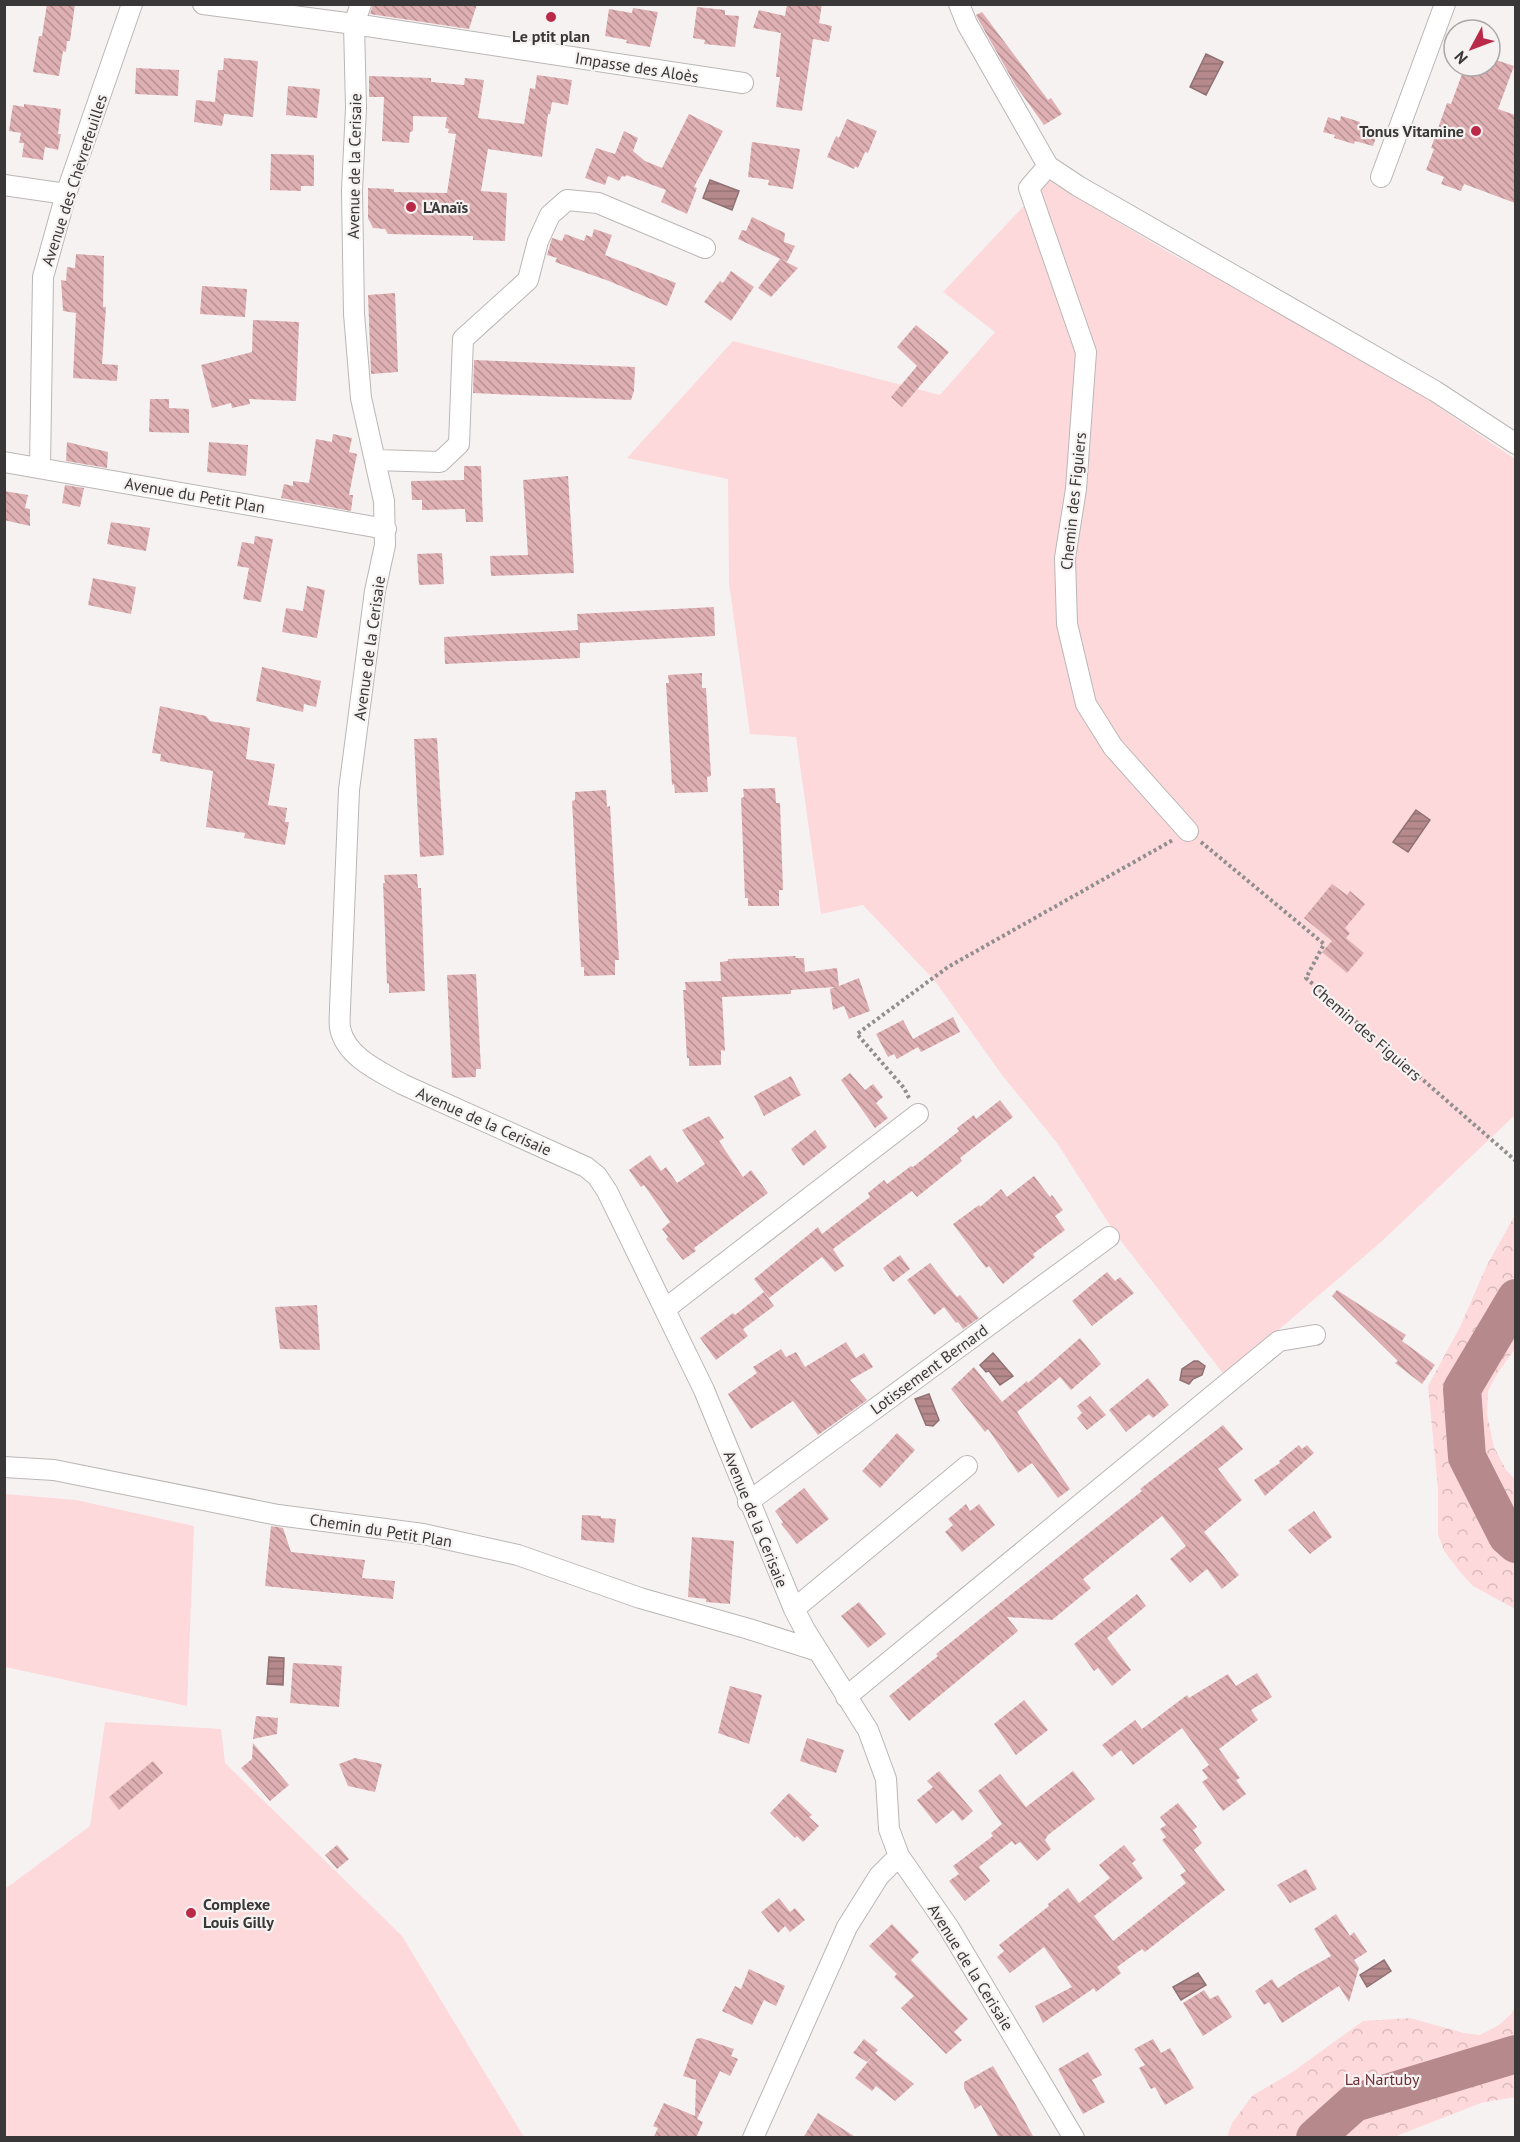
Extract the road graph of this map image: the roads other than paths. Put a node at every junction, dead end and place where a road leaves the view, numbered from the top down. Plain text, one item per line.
1 (132, 4) edge
2 (203, 4) edge
3 (361, 4) edge
4 (959, 4) edge
5 (1445, 4) edge
6 (354, 24) junction
7 (743, 83) dead end
8 (1048, 166) junction
9 (1381, 177) dead end
10 (4, 185) edge
11 (66, 194) junction
12 (705, 248) dead end
13 (1515, 444) edge
14 (375, 460) junction
15 (4, 462) edge
16 (40, 467) junction
17 (386, 529) junction
18 (1188, 831) road end
19 (918, 1114) road end
20 (1109, 1237) dead end
21 (664, 1309) junction
22 (1315, 1335) dead end
23 (967, 1466) dead end
24 (4, 1467) edge
25 (748, 1502) junction
26 (794, 1609) junction
27 (818, 1651) junction
28 (846, 1697) junction
29 (899, 1856) junction
30 (753, 2138) edge
31 (1074, 2138) edge

1 - 11 street, Avenue des Chèvrefeuilles
2 - 6 street
3 - 6 street, Avenue de la Cerisaie
4 - 8 street
5 - 9 street
6 - 7 street, Impasse des Aloès
6 - 14 street, Avenue de la Cerisaie
8 - 13 street
8 - 18 street, Chemin des Figuiers
10 - 11 street
11 - 16 street, Avenue des Chèvrefeuilles
12 - 14 street
14 - 17 street, Avenue de la Cerisaie
15 - 16 street, Avenue du Petit Plan
16 - 17 street, Avenue du Petit Plan
17 - 21 street, Avenue de la Cerisaie
19 - 21 street
20 - 25 street, Lotissement Bernard
21 - 25 street, Avenue de la Cerisaie
22 - 28 street
23 - 26 street
24 - 27 street, Chemin du Petit Plan
25 - 26 street, Avenue de la Cerisaie
26 - 27 street, Avenue de la Cerisaie
27 - 28 street, Avenue de la Cerisaie
28 - 29 street, Avenue de la Cerisaie
29 - 30 street
29 - 31 street, Avenue de la Cerisaie

